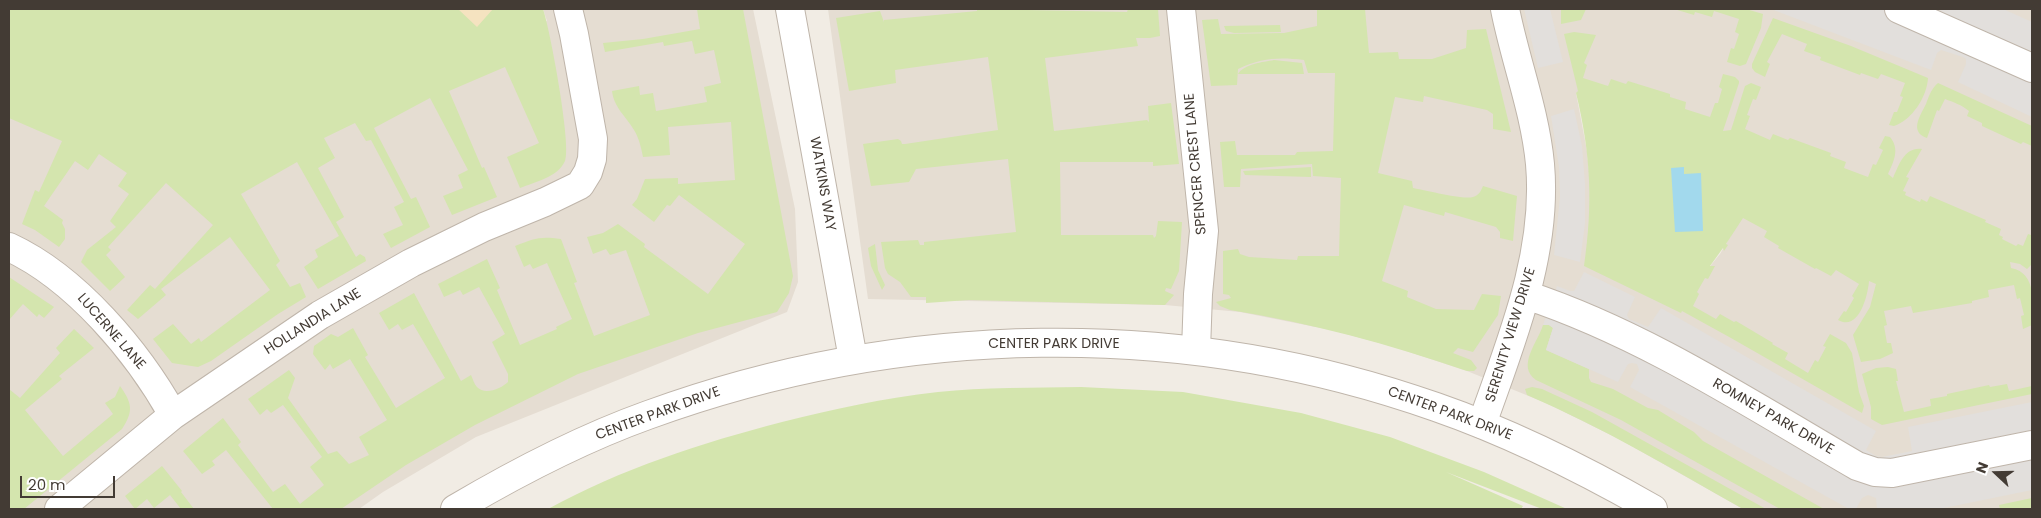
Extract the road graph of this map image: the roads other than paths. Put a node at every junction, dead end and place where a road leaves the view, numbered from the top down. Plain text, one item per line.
1 (568, 9) edge
2 (790, 9) edge
3 (1181, 9) edge
4 (1505, 9) edge
5 (1899, 9) edge
6 (2032, 68) edge
7 (9, 247) edge
8 (1526, 295) junction
9 (1196, 350) junction
10 (853, 359) junction
11 (173, 415) junction
12 (1482, 424) junction
13 (2032, 445) edge
14 (59, 509) edge
15 (455, 509) edge
16 (1653, 509) edge

1 - 11 street, HOLLANDIA LANE
2 - 10 street, WATKINS WAY
3 - 9 street, SPENCER CREST LANE
4 - 8 street, SERENITY VIEW DRIVE
5 - 6 street
7 - 11 street, LUCERNE LANE
8 - 12 street, SERENITY VIEW DRIVE
8 - 13 street, ROMNEY PARK DRIVE
9 - 10 street, CENTER PARK DRIVE
9 - 12 street, CENTER PARK DRIVE
10 - 15 street, CENTER PARK DRIVE
11 - 14 street, HOLLANDIA LANE
12 - 16 street, CENTER PARK DRIVE

